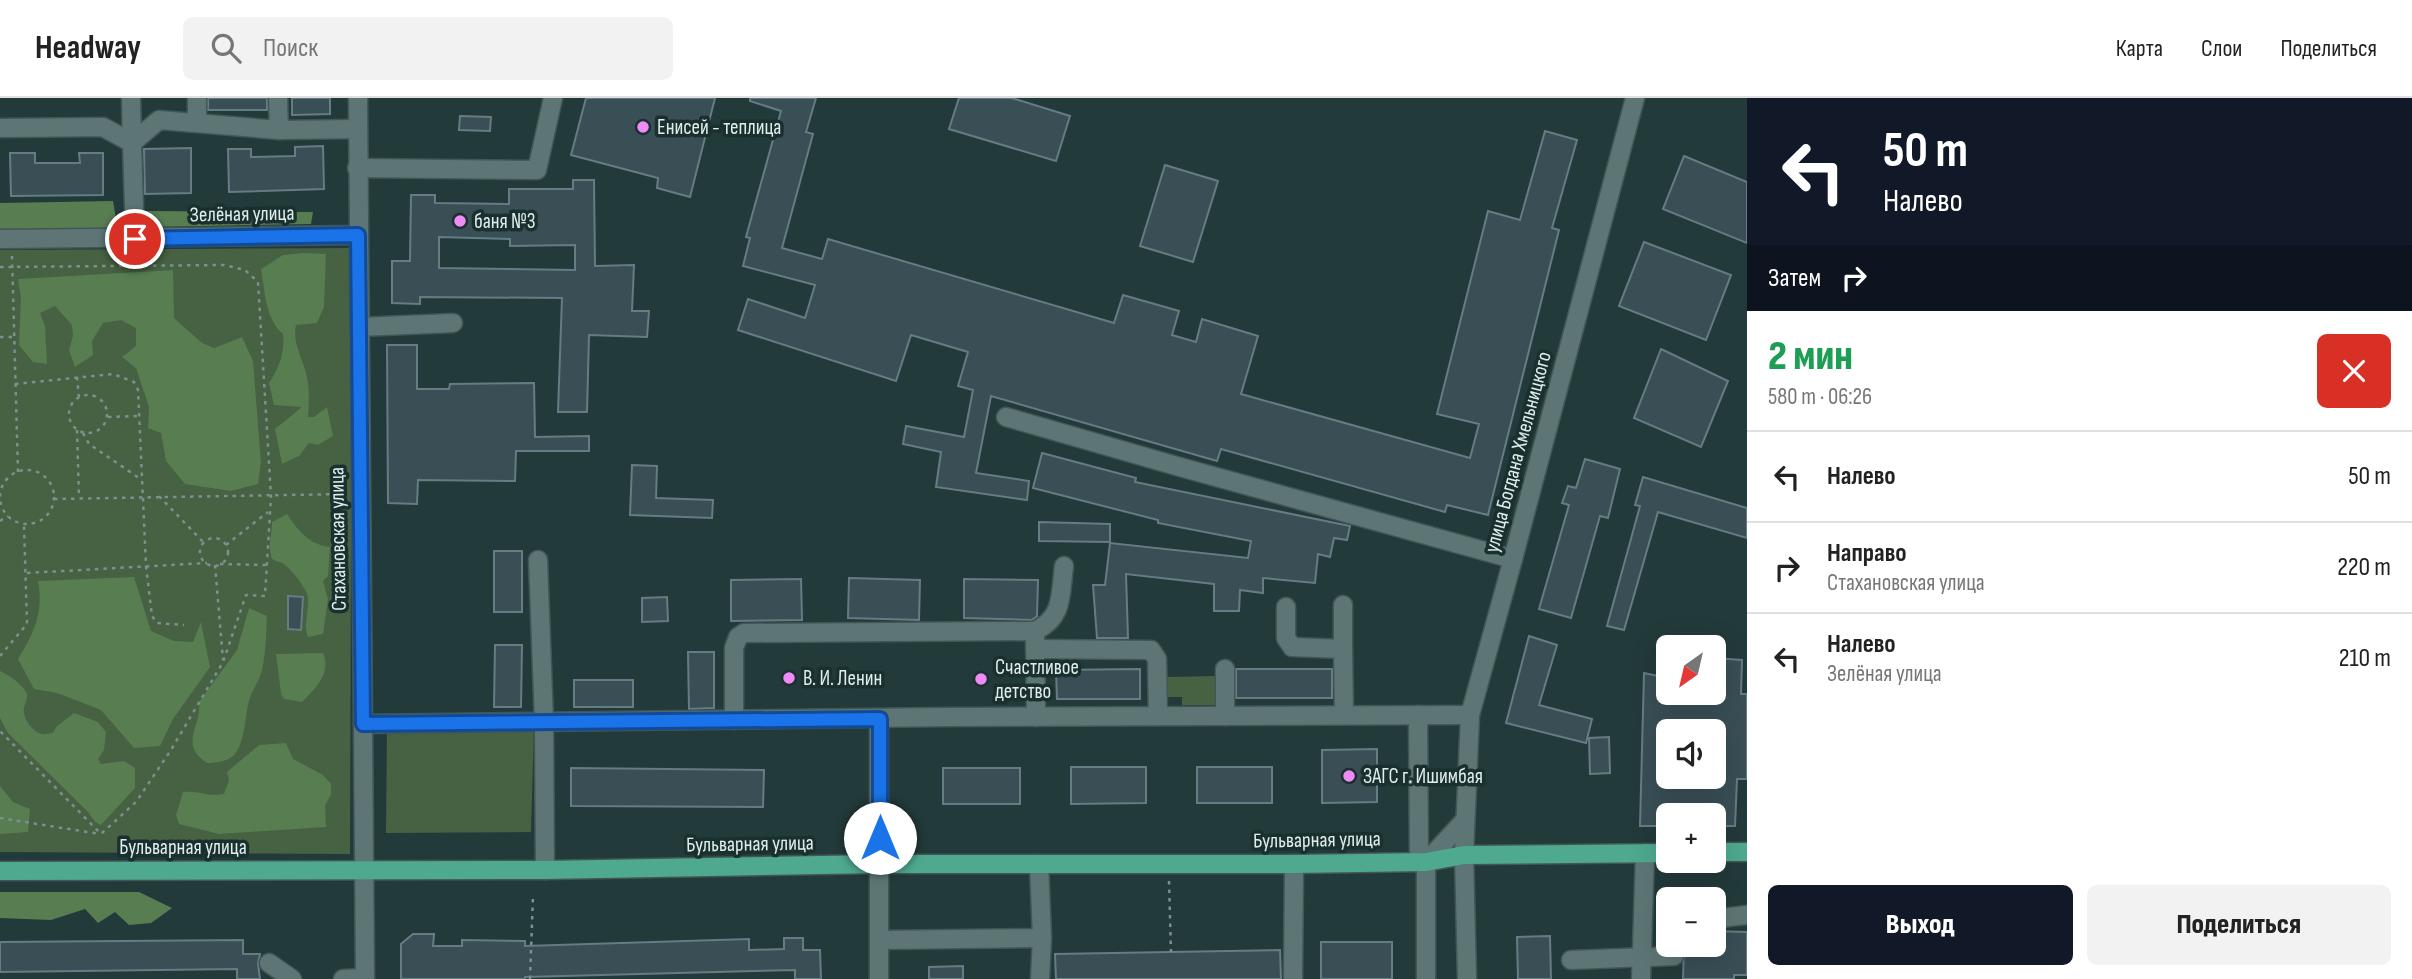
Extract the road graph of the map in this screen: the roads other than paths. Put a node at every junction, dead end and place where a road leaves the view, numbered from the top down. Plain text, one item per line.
1 (131, 98) edge
2 (197, 98) edge
3 (278, 98) edge
4 (358, 98) edge
5 (554, 98) edge
6 (1635, 98) edge
7 (197, 122) junction
8 (0, 128) edge
9 (358, 129) junction
10 (279, 130) junction
11 (132, 143) junction
12 (357, 168) junction
13 (358, 235) junction
14 (135, 239) junction
15 (6, 246) edge
16 (453, 323) dead end
17 (359, 327) junction
18 (1006, 416) dead end
19 (1513, 559) junction
20 (538, 560) dead end
21 (1064, 566) dead end
22 (1343, 605) dead end
23 (1286, 607) dead end
24 (1035, 640) junction
25 (1343, 649) junction
26 (1225, 668) dead end
27 (1344, 715) junction
28 (1418, 715) junction
29 (1469, 715) junction
30 (1157, 716) junction
31 (1225, 716) junction
32 (1035, 717) junction
33 (880, 719) junction
34 (734, 720) junction
35 (544, 722) junction
36 (363, 724) junction
37 (1465, 820) junction
38 (1726, 852) edge
39 (1747, 852) edge
40 (1645, 853) junction
41 (1656, 853) edge
42 (1464, 855) junction
43 (1422, 862) junction
44 (880, 864) junction
45 (1039, 864) junction
46 (1294, 864) junction
47 (364, 870) junction
48 (545, 870) junction
49 (0, 871) edge
50 (1747, 915) edge
51 (1726, 917) edge
52 (1042, 938) junction
53 (880, 940) junction
54 (1642, 957) junction
55 (1656, 957) edge
56 (1571, 960) dead end
57 (270, 963) dead end
58 (292, 979) edge
59 (343, 979) edge
60 (365, 979) edge
61 (879, 979) edge
62 (1040, 979) edge
63 (1293, 979) edge
64 (1426, 979) edge
65 (1467, 979) edge
66 (1641, 979) edge

1 - 11 street
2 - 7 street
3 - 10 street
4 - 9 street, Стахановская улица
5 - 12 street
6 - 19 street, улица Богдана Хмельницкого
7 - 10 street
7 - 11 street
8 - 11 street
9 - 10 street
9 - 12 street, Стахановская улица
11 - 14 street
12 - 13 street, Стахановская улица
13 - 14 street, Зелёная улица
13 - 17 street, Стахановская улица
14 - 15 street, Зелёная улица
16 - 17 street
17 - 36 street, Стахановская улица
18 - 19 street
19 - 29 street, улица Богдана Хмельницкого
20 - 35 street
21 - 24 street
22 - 25 street
23 - 25 street
24 - 30 street
24 - 32 street
24 - 34 street
25 - 27 street
26 - 31 street
27 - 28 street
27 - 31 street
28 - 29 street
28 - 43 street
29 - 37 street, улица Богдана Хмельницкого
30 - 31 street
30 - 32 street
32 - 33 street
33 - 34 street
33 - 44 street
34 - 35 street
35 - 36 street
35 - 48 street
36 - 47 street, Стахановская улица
37 - 42 street, улица Богдана Хмельницкого
37 - 43 street
38 - 39 main road
40 - 41 main road, Бульварная улица
40 - 42 main road, Бульварная улица
40 - 54 street
42 - 43 main road, Бульварная улица
42 - 65 street, улица Богдана Хмельницкого
43 - 46 main road, Бульварная улица
43 - 64 street
44 - 45 main road, Бульварная улица
44 - 48 main road, Бульварная улица
44 - 53 street
45 - 46 main road, Бульварная улица
45 - 52 street
46 - 63 street
47 - 48 main road, Бульварная улица
47 - 49 main road, Бульварная улица
47 - 60 street, Стахановская улица
50 - 51 street
52 - 53 street
52 - 62 street
53 - 61 street
54 - 55 street
54 - 56 street
54 - 66 street
57 - 58 street
59 - 60 street

